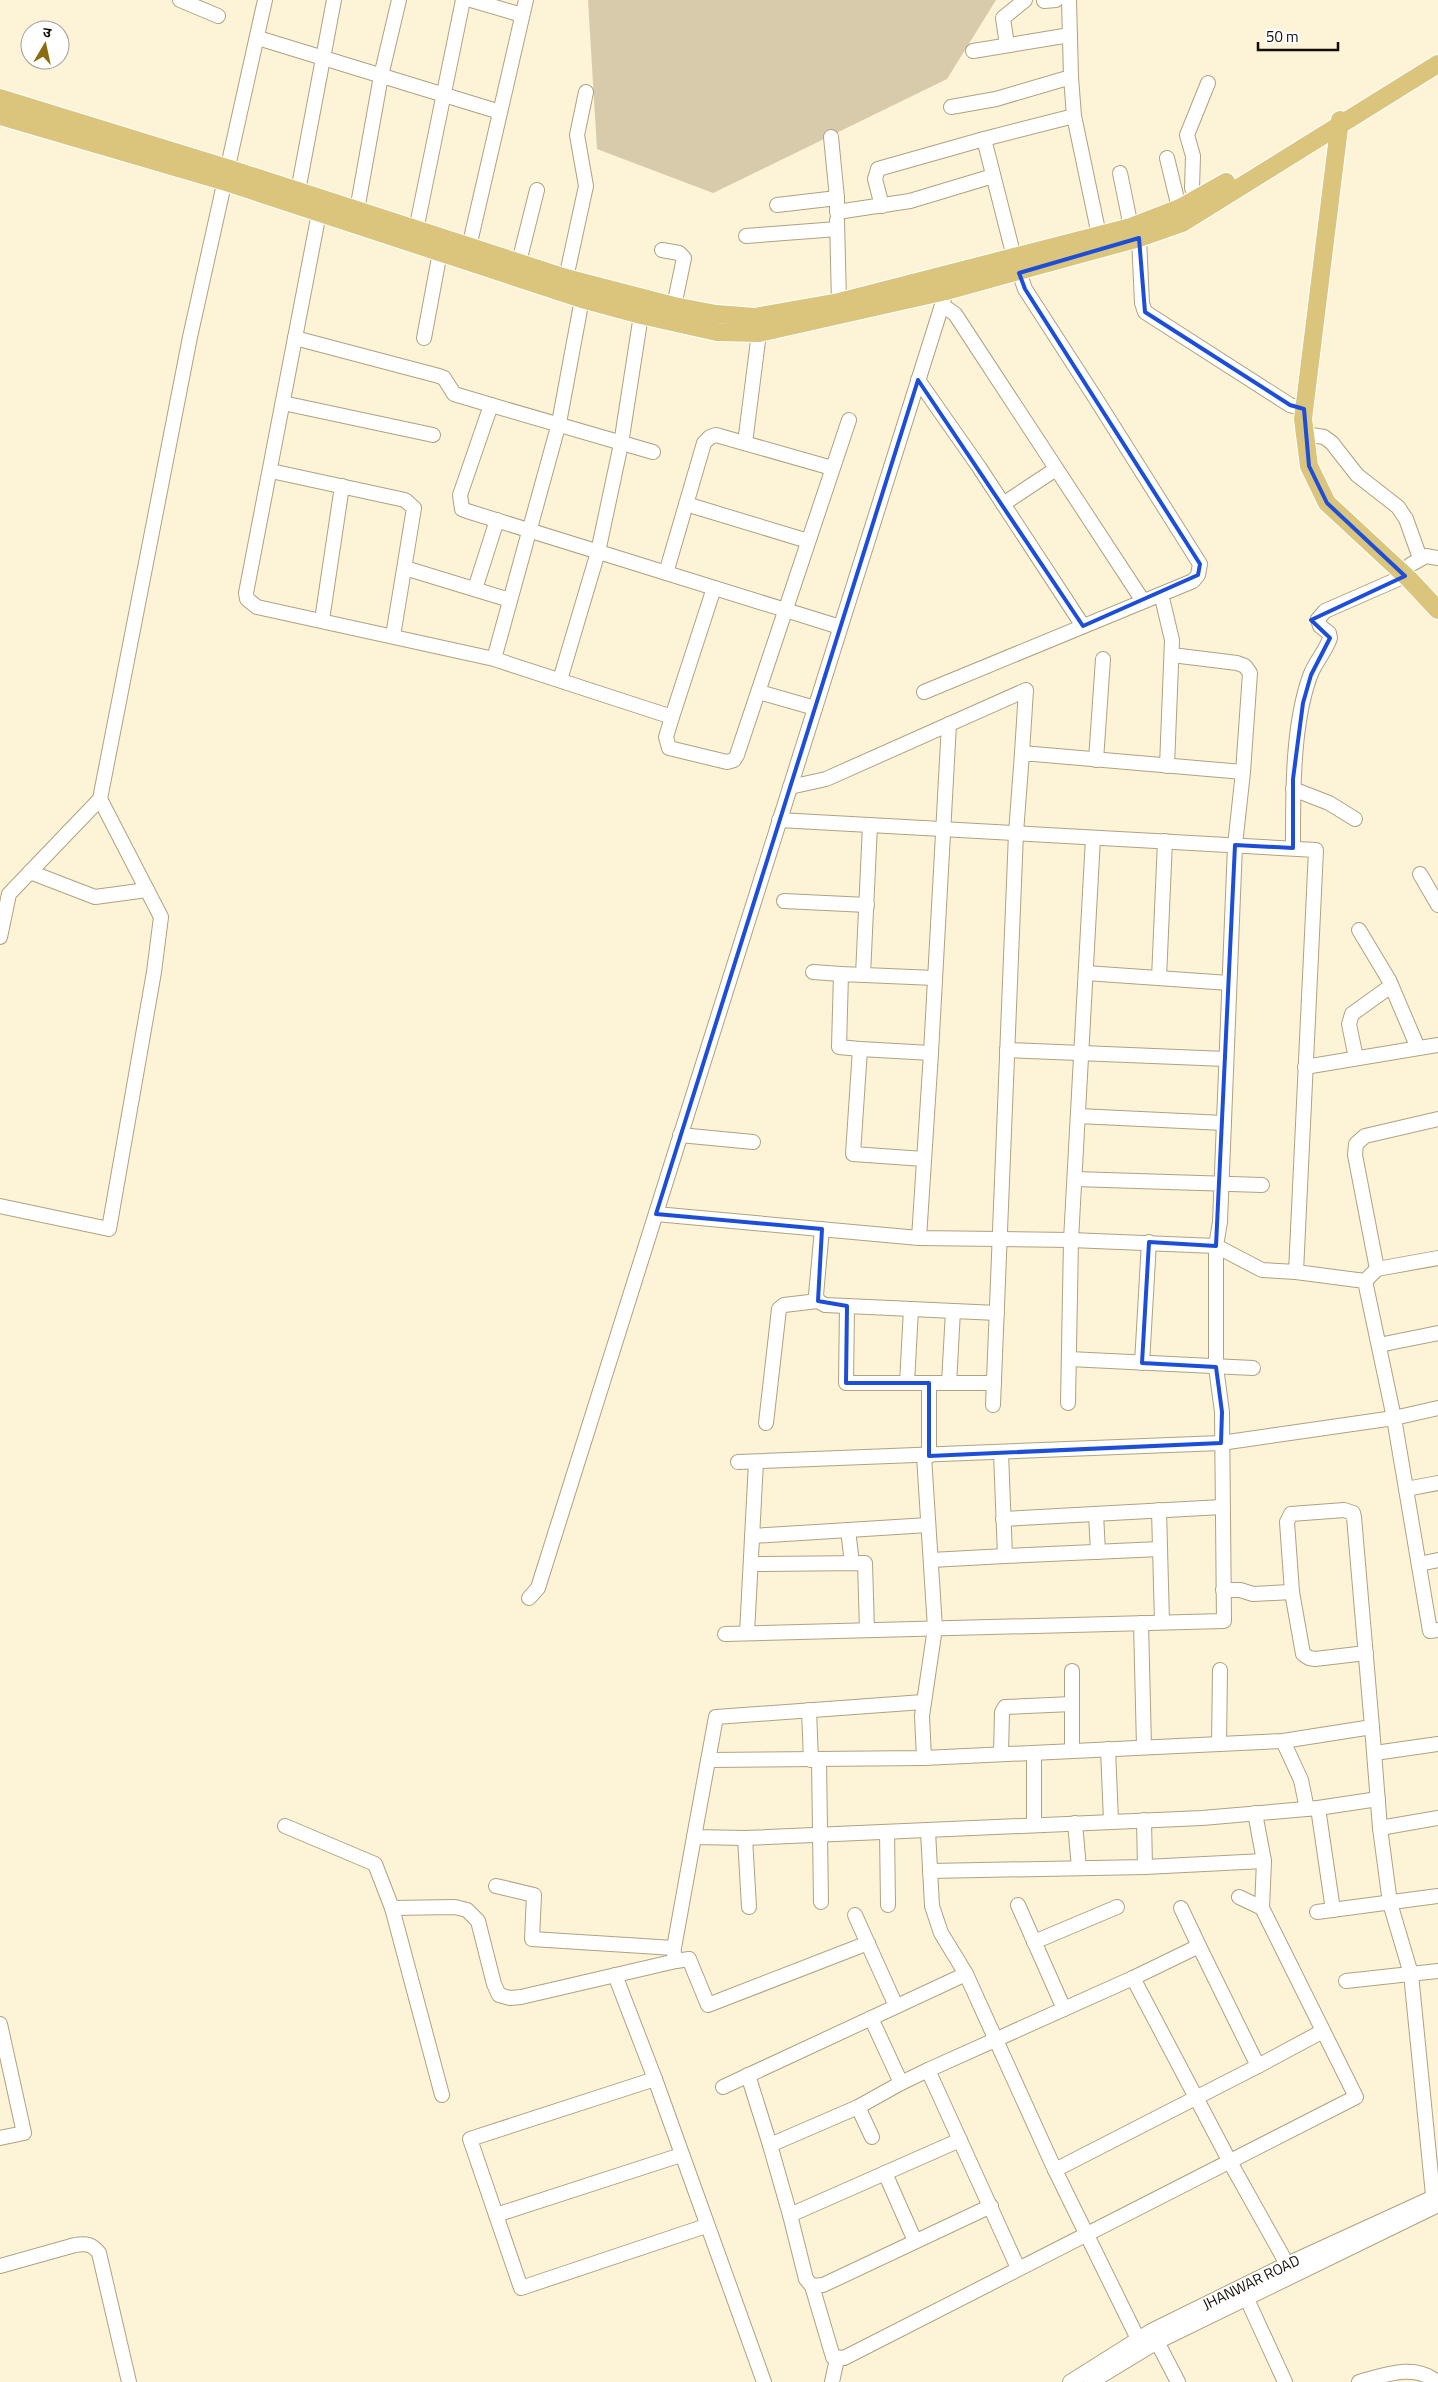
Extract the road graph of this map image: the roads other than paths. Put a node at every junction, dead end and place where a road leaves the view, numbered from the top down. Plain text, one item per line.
1 (180, 0) edge
2 (265, 0) edge
3 (334, 0) edge
4 (399, 0) edge
5 (463, 0) edge
6 (470, 0) edge
7 (526, 0) edge
8 (1025, 0) edge
9 (1069, 0) edge
10 (522, 15) junction
11 (218, 16) dead end
12 (1070, 35) junction
13 (258, 38) junction
14 (1007, 45) junction
15 (973, 51) dead end
16 (1438, 51) edge
17 (323, 58) junction
18 (1438, 64) edge
19 (381, 76) junction
20 (1071, 77) junction
21 (1208, 83) dead end
22 (586, 92) dead end
23 (443, 94) junction
24 (0, 98) edge
25 (951, 107) dead end
26 (500, 112) junction
27 (0, 116) edge
28 (1074, 116) junction
29 (1340, 119) junction
30 (831, 137) dead end
31 (984, 139) junction
32 (1167, 158) dead end
33 (1120, 173) dead end
34 (225, 174) junction
35 (993, 176) junction
36 (537, 190) dead end
37 (298, 191) junction
38 (1197, 199) junction
39 (777, 205) dead end
40 (837, 205) junction
41 (882, 206) junction
42 (356, 210) junction
43 (319, 212) junction
44 (1181, 215) junction
45 (838, 229) junction
46 (416, 230) junction
47 (1135, 233) junction
48 (1099, 235) junction
49 (746, 236) dead end
50 (469, 247) junction
51 (662, 250) dead end
52 (440, 252) junction
53 (519, 262) junction
54 (1016, 265) junction
55 (566, 278) junction
56 (943, 291) junction
57 (582, 299) junction
58 (839, 302) junction
59 (674, 306) junction
60 (642, 315) junction
61 (757, 325) junction
62 (295, 338) junction
63 (424, 338) dead end
64 (918, 380) junction
65 (283, 403) junction
66 (491, 405) junction
67 (1304, 409) junction
68 (848, 420) dead end
69 (559, 423) junction
70 (1305, 434) junction
71 (433, 435) dead end
72 (745, 443) junction
73 (621, 444) junction
74 (653, 452) dead end
75 (832, 468) junction
76 (1056, 469) junction
77 (271, 471) junction
78 (342, 486) junction
79 (686, 504) junction
80 (1002, 504) junction
81 (496, 520) junction
82 (529, 530) junction
83 (808, 541) junction
84 (598, 552) junction
85 (1438, 558) edge
86 (1412, 566) junction
87 (405, 568) junction
88 (666, 573) junction
89 (714, 588) junction
90 (475, 589) junction
91 (1438, 595) edge
92 (510, 600) junction
93 (1143, 601) junction
94 (1163, 602) dead end
95 (784, 610) junction
96 (1438, 610) edge
97 (322, 620) junction
98 (1083, 626) junction
99 (840, 627) junction
100 (393, 636) junction
101 (1172, 654) junction
102 (494, 659) junction
103 (1103, 659) dead end
104 (560, 680) junction
105 (759, 692) junction
106 (924, 692) dead end
107 (815, 708) junction
108 (672, 718) junction
109 (949, 724) junction
110 (1022, 753) junction
111 (1096, 760) junction
112 (1166, 766) junction
113 (1243, 772) junction
114 (790, 787) junction
115 (1293, 789) junction
116 (100, 799) junction
117 (1355, 819) dead end
118 (779, 820) junction
119 (870, 825) junction
120 (942, 829) junction
121 (1016, 833) junction
122 (1093, 838) junction
123 (1165, 841) junction
124 (1235, 845) junction
125 (1293, 848) junction
126 (30, 872) junction
127 (1420, 874) dead end
128 (147, 890) junction
129 (784, 901) dead end
130 (1438, 904) edge
131 (867, 905) junction
132 (1359, 930) dead end
133 (0, 937) edge
134 (813, 972) dead end
135 (1086, 973) junction
136 (842, 974) junction
137 (863, 975) junction
138 (935, 978) junction
139 (1159, 978) junction
140 (1229, 983) junction
141 (1391, 986) junction
142 (1438, 1045) edge
143 (1418, 1048) junction
144 (860, 1049) junction
145 (1007, 1050) junction
146 (931, 1053) junction
147 (1081, 1053) junction
148 (1226, 1058) junction
149 (1356, 1058) junction
150 (1306, 1067) junction
151 (1078, 1116) junction
152 (1438, 1119) edge
153 (1224, 1123) junction
154 (680, 1135) junction
155 (753, 1142) dead end
156 (924, 1159) junction
157 (1075, 1179) junction
158 (1221, 1184) junction
159 (1262, 1185) dead end
160 (0, 1206) edge
161 (656, 1214) junction
162 (822, 1229) junction
163 (919, 1238) junction
164 (1000, 1239) junction
165 (1072, 1240) junction
166 (1149, 1242) junction
167 (1216, 1246) junction
168 (1438, 1258) edge
169 (1377, 1269) junction
170 (1296, 1272) junction
171 (1365, 1281) junction
172 (818, 1301) junction
173 (847, 1306) junction
174 (911, 1309) junction
175 (953, 1311) junction
176 (997, 1312) junction
177 (1438, 1333) edge
178 (1379, 1345) junction
179 (1069, 1359) junction
180 (1142, 1363) junction
181 (1216, 1367) junction
182 (1253, 1368) dead end
183 (907, 1383) junction
184 (929, 1383) junction
185 (949, 1383) junction
186 (994, 1384) junction
187 (1068, 1403) dead end
188 (993, 1406) dead end
189 (1438, 1408) edge
190 (1394, 1418) junction
191 (766, 1422) dead end
192 (1221, 1443) junction
193 (1001, 1453) junction
194 (927, 1456) junction
195 (738, 1462) dead end
196 (756, 1462) junction
197 (1438, 1483) edge
198 (1406, 1489) junction
199 (1222, 1507) junction
200 (1159, 1510) junction
201 (1096, 1514) junction
202 (1004, 1518) junction
203 (928, 1525) junction
204 (848, 1530) junction
205 (752, 1536) junction
206 (1160, 1549) junction
207 (1098, 1552) junction
208 (1005, 1556) junction
209 (931, 1560) junction
210 (1438, 1560) edge
211 (852, 1563) junction
212 (751, 1564) junction
213 (1419, 1564) junction
214 (1223, 1590) junction
215 (1292, 1592) junction
216 (528, 1598) dead end
217 (1162, 1622) junction
218 (1141, 1623) junction
219 (935, 1628) junction
220 (867, 1630) junction
221 (1438, 1630) edge
222 (747, 1633) junction
223 (725, 1634) dead end
224 (1366, 1653) junction
225 (1220, 1670) dead end
226 (1072, 1671) dead end
227 (923, 1702) junction
228 (1072, 1704) junction
229 (809, 1710) junction
230 (1372, 1727) junction
231 (1283, 1741) junction
232 (1219, 1744) junction
233 (1438, 1744) edge
234 (1144, 1747) junction
235 (1108, 1749) junction
236 (1072, 1751) junction
237 (1034, 1753) junction
238 (1375, 1753) junction
239 (1002, 1754) junction
240 (924, 1758) junction
241 (815, 1759) junction
242 (708, 1760) junction
243 (1378, 1799) junction
244 (1312, 1809) junction
245 (1255, 1813) junction
246 (1438, 1818) edge
247 (1144, 1820) junction
248 (1111, 1821) junction
249 (1075, 1823) junction
250 (1034, 1824) junction
251 (285, 1826) dead end
252 (1380, 1828) junction
253 (928, 1831) junction
254 (887, 1832) junction
255 (820, 1834) junction
256 (694, 1837) junction
257 (745, 1838) junction
258 (1264, 1861) junction
259 (1145, 1867) junction
260 (1079, 1868) junction
261 (930, 1871) junction
262 (496, 1886) dead end
263 (1438, 1896) edge
264 (1239, 1897) dead end
265 (821, 1902) dead end
266 (1390, 1903) junction
267 (1018, 1904) dead end
268 (888, 1905) dead end
269 (749, 1907) dead end
270 (1117, 1907) dead end
271 (392, 1908) junction
272 (1181, 1908) dead end
273 (1262, 1908) junction
274 (1332, 1910) junction
275 (1317, 1912) dead end
276 (855, 1915) dead end
277 (1034, 1942) junction
278 (868, 1943) junction
279 (1199, 1946) junction
280 (675, 1954) junction
281 (1438, 1971) edge
282 (966, 1974) junction
283 (1411, 1974) junction
284 (615, 1975) junction
285 (1134, 1978) junction
286 (1346, 1981) dead end
287 (896, 2006) junction
288 (1064, 2009) junction
289 (870, 2018) junction
290 (0, 2024) edge
291 (1323, 2031) junction
292 (996, 2039) junction
293 (4, 2064) edge
294 (1258, 2066) junction
295 (928, 2070) junction
296 (748, 2075) junction
297 (655, 2079) junction
298 (901, 2083) junction
299 (723, 2087) dead end
300 (442, 2095) dead end
301 (1196, 2097) junction
302 (858, 2107) junction
303 (872, 2137) dead end
304 (0, 2138) edge
305 (960, 2140) junction
306 (770, 2145) junction
307 (681, 2155) junction
308 (1230, 2162) junction
309 (1055, 2170) junction
310 (885, 2174) junction
311 (1436, 2198) edge
312 (991, 2206) junction
313 (496, 2215) junction
314 (790, 2215) junction
315 (706, 2226) junction
316 (1086, 2234) junction
317 (915, 2241) junction
318 (1287, 2264) junction
319 (0, 2266) edge
320 (1018, 2268) junction
321 (812, 2286) junction
322 (1246, 2297) junction
323 (1154, 2336) junction
324 (1138, 2339) junction
325 (837, 2359) junction
326 (1396, 2378) edge
327 (129, 2382) edge
328 (764, 2382) edge
329 (832, 2382) edge
330 (1070, 2382) edge
331 (1091, 2382) edge
332 (1178, 2382) edge
333 (1285, 2382) edge
334 (1359, 2382) edge
335 (1437, 2382) edge

1 - 11 street
2 - 13 street
3 - 17 street
4 - 19 street
5 - 23 street
6 - 10 street
7 - 10 street
8 - 14 street
9 - 12 street
10 - 26 street
12 - 14 street
12 - 20 street
13 - 17 street
13 - 34 street
14 - 15 street
16 - 29 main road
17 - 19 street
17 - 37 street
18 - 29 main road
19 - 23 street
19 - 42 street
20 - 25 street
20 - 28 street
21 - 38 street
22 - 55 street
23 - 26 street
23 - 46 street
24 - 34 main road
26 - 50 street
27 - 34 main road
28 - 31 street
28 - 48 street
29 - 38 main road
29 - 44 main road
29 - 67 main road
30 - 40 street
31 - 35 street
31 - 41 street
32 - 44 street
33 - 47 street
34 - 37 main road
34 - 43 main road
34 - 116 street
35 - 41 street
35 - 54 street
36 - 53 street
37 - 42 main road
38 - 44 main road
39 - 40 street
40 - 41 street
40 - 45 street
42 - 46 main road
43 - 52 main road
43 - 62 street
44 - 47 main road
45 - 49 street
45 - 58 street
46 - 50 main road
47 - 48 main road
47 - 54 main road
47 - 67 street
48 - 54 main road
50 - 53 main road
51 - 59 street
52 - 57 main road
52 - 63 street
53 - 55 main road
54 - 56 main road
54 - 93 street
55 - 59 main road
56 - 58 main road
56 - 61 main road
56 - 64 street
56 - 76 street
57 - 60 main road
57 - 69 street
58 - 61 main road
59 - 61 main road
60 - 61 main road
60 - 73 street
61 - 72 street
62 - 65 street
62 - 66 street
64 - 80 street
64 - 99 street
65 - 71 street
65 - 77 street
66 - 69 street
66 - 81 street
67 - 70 main road
68 - 75 street
69 - 73 street
69 - 82 street
70 - 86 main road
70 - 86 street
72 - 75 street
72 - 79 street
73 - 74 street
73 - 84 street
75 - 83 street
76 - 80 street
76 - 93 street
77 - 78 street
77 - 97 street
78 - 87 street
78 - 97 street
79 - 83 street
79 - 88 street
80 - 98 street
81 - 82 street
81 - 90 street
82 - 84 street
82 - 92 street
83 - 95 street
84 - 88 street
84 - 104 street
85 - 86 street
86 - 91 main road
86 - 96 main road
86 - 115 street
87 - 90 street
87 - 100 street
88 - 89 street
89 - 95 street
89 - 108 street
90 - 92 street
92 - 102 street
93 - 98 street
94 - 101 street
95 - 99 street
95 - 105 street
97 - 100 street
98 - 106 street
99 - 107 street
100 - 102 street
101 - 112 street
101 - 113 street
102 - 104 street
103 - 111 street
104 - 108 street
105 - 107 street
105 - 108 street
107 - 114 street
109 - 110 street
109 - 114 street
109 - 120 street
110 - 111 street
110 - 121 street
111 - 112 street
112 - 113 street
113 - 124 street
114 - 118 street
115 - 117 street
115 - 125 street
116 - 126 street
116 - 128 street
118 - 119 street
118 - 154 street
119 - 120 street
119 - 131 street
120 - 121 street
120 - 138 street
121 - 122 street
121 - 145 street
122 - 123 street
122 - 135 street
123 - 124 street
123 - 139 street
124 - 125 street
124 - 140 street
125 - 150 street
126 - 128 street
126 - 133 street
127 - 130 street
128 - 160 street
129 - 131 street
131 - 137 street
132 - 141 street
134 - 136 street
135 - 139 street
135 - 147 street
136 - 137 street
136 - 144 street
137 - 138 street
138 - 146 street
139 - 140 street
140 - 148 street
141 - 143 street
141 - 149 street
142 - 143 street
143 - 149 street
144 - 146 street
144 - 156 street
145 - 147 street
145 - 164 street
146 - 156 street
147 - 148 street
147 - 151 street
148 - 153 street
149 - 150 street
150 - 170 street
151 - 153 street
151 - 157 street
152 - 169 street
153 - 158 street
154 - 155 street
154 - 161 street
156 - 163 street
157 - 158 street
157 - 165 street
158 - 159 street
158 - 167 street
161 - 162 street
161 - 216 street
162 - 163 street
162 - 172 street
163 - 164 street
164 - 165 street
164 - 176 street
165 - 166 street
165 - 179 street
166 - 167 street
166 - 180 street
167 - 170 street
167 - 181 street
168 - 169 street
169 - 171 street
170 - 171 street
171 - 178 street
172 - 173 street
172 - 191 street
173 - 174 street
173 - 183 street
174 - 175 street
174 - 183 street
175 - 176 street
175 - 185 street
176 - 186 street
177 - 178 street
178 - 190 street
179 - 180 street
179 - 187 street
180 - 181 street
181 - 182 street
181 - 192 street
183 - 184 street
184 - 185 street
184 - 194 street
185 - 186 street
186 - 188 street
189 - 190 street
190 - 192 street
190 - 198 street
192 - 193 street
192 - 199 street
193 - 194 street
193 - 202 street
194 - 196 street
194 - 203 street
195 - 196 street
196 - 205 street
197 - 198 street
198 - 213 street
199 - 200 street
199 - 214 street
200 - 201 street
200 - 206 street
201 - 202 street
201 - 207 street
202 - 208 street
203 - 204 street
203 - 209 street
204 - 205 street
204 - 211 street
205 - 212 street
206 - 207 street
206 - 217 street
207 - 208 street
208 - 209 street
209 - 219 street
210 - 213 street
211 - 212 street
211 - 220 street
212 - 222 street
213 - 221 street
214 - 215 street
214 - 217 street
215 - 224 street
215 - 224 street
217 - 218 street
218 - 219 street
218 - 234 street
219 - 220 street
219 - 227 street
220 - 222 street
222 - 223 street
224 - 230 street
225 - 232 street
226 - 228 street
227 - 229 street
227 - 240 street
228 - 236 street
228 - 239 street
229 - 241 street
229 - 242 street
230 - 231 street
230 - 238 street
231 - 232 street
231 - 244 street
232 - 234 street
233 - 238 street
234 - 235 street
235 - 236 street
235 - 248 street
236 - 237 street
237 - 239 street
237 - 250 street
238 - 243 street
239 - 240 street
240 - 241 street
241 - 242 street
241 - 255 street
242 - 256 street
243 - 244 street
243 - 252 street
244 - 245 street
244 - 274 street
245 - 247 street
245 - 258 street
246 - 252 street
247 - 248 street
247 - 259 street
248 - 249 street
249 - 250 street
249 - 260 street
250 - 253 street
251 - 271 street
252 - 266 street
253 - 254 street
253 - 261 street
254 - 255 street
254 - 268 street
255 - 257 street
255 - 265 street
256 - 257 street
256 - 280 street
257 - 269 street
258 - 259 street
258 - 273 street
259 - 260 street
260 - 261 street
261 - 282 street
262 - 280 street
263 - 266 street
264 - 273 street
266 - 274 street
266 - 283 street
267 - 277 street
270 - 277 street
271 - 284 street
271 - 300 street
272 - 279 street
273 - 291 street
274 - 275 street
276 - 278 street
277 - 288 street
278 - 280 street
278 - 287 street
279 - 285 street
279 - 294 street
280 - 284 street
281 - 283 street
282 - 287 street
282 - 292 street
283 - 286 street
283 - 311 street
284 - 297 street
285 - 288 street
285 - 301 street
287 - 289 street
288 - 292 street
289 - 296 street
289 - 298 street
290 - 293 street
291 - 294 street
291 - 308 street
292 - 295 street
292 - 309 street
293 - 304 street
294 - 301 street
295 - 298 street
295 - 305 street
296 - 299 street
296 - 306 street
297 - 307 street
297 - 313 street
298 - 302 street
301 - 308 street
301 - 309 street
302 - 303 street
302 - 306 street
305 - 310 street
305 - 312 street
306 - 314 street
307 - 313 street
307 - 315 street
308 - 316 street
308 - 318 street
309 - 316 street
310 - 314 street
310 - 317 street
311 - 318 street, JHANWAR ROAD
311 - 322 street, JHANWAR ROAD
312 - 317 street
312 - 320 street
313 - 315 street
314 - 321 street
315 - 328 street
316 - 320 street
316 - 324 street
317 - 321 street
318 - 323 street, JHANWAR ROAD
319 - 327 street
320 - 325 street
321 - 325 street
322 - 323 street, JHANWAR ROAD
322 - 333 street
323 - 324 street, JHANWAR ROAD
323 - 331 street, JHANWAR ROAD
323 - 332 street
324 - 330 street, JHANWAR ROAD
325 - 329 street
326 - 334 street
326 - 335 street

